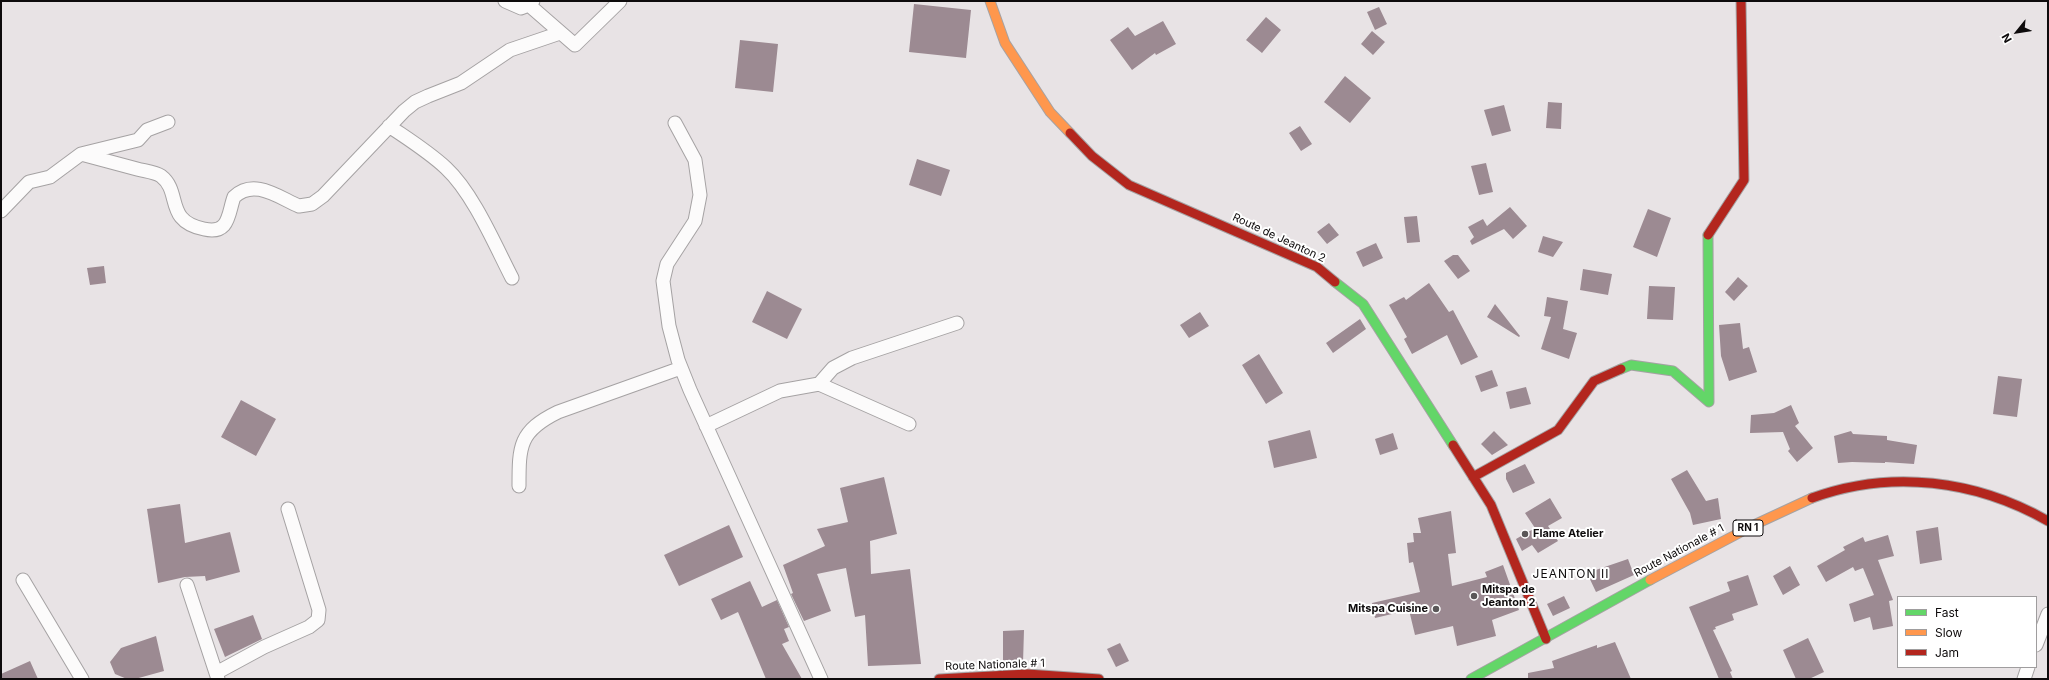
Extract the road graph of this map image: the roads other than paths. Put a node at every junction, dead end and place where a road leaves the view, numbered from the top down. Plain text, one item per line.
1 (505, 1) edge
2 (620, 1) edge
3 (990, 1) edge
4 (1740, 1) edge
5 (531, 3) edge
6 (560, 33) junction
7 (168, 122) dead end
8 (674, 123) dead end
9 (389, 126) junction
10 (81, 154) junction
11 (1, 211) edge
12 (512, 278) dead end
13 (957, 322) dead end
14 (681, 368) junction
15 (819, 384) junction
16 (909, 424) dead end
17 (706, 426) junction
18 (1473, 477) junction
19 (519, 486) dead end
20 (288, 509) dead end
21 (2048, 521) edge
22 (23, 580) dead end
23 (188, 585) dead end
24 (2048, 614) edge
25 (1546, 639) junction
26 (2037, 642) edge
27 (2028, 668) edge
28 (217, 676) edge
29 (82, 679) edge
30 (821, 679) edge
31 (939, 679) edge
32 (1099, 679) edge
33 (1471, 679) edge
34 (2024, 679) edge

1 - 5 street
2 - 6 street
3 - 18 street, Route de Jeanton 2
4 - 18 street
5 - 6 street
6 - 9 street
7 - 10 street
8 - 14 street
9 - 10 street
9 - 12 street
10 - 11 street
13 - 15 street
14 - 17 street
14 - 19 street
15 - 16 street
15 - 17 street
17 - 30 street
18 - 25 street, Route de Jeanton 2
20 - 28 street
21 - 25 street, Route Nationale # 1 / RN 1
22 - 29 street
23 - 28 street
24 - 26 street
25 - 33 street, Route Nationale # 1 / RN 1
27 - 34 street
31 - 32 street, Route Nationale # 1

